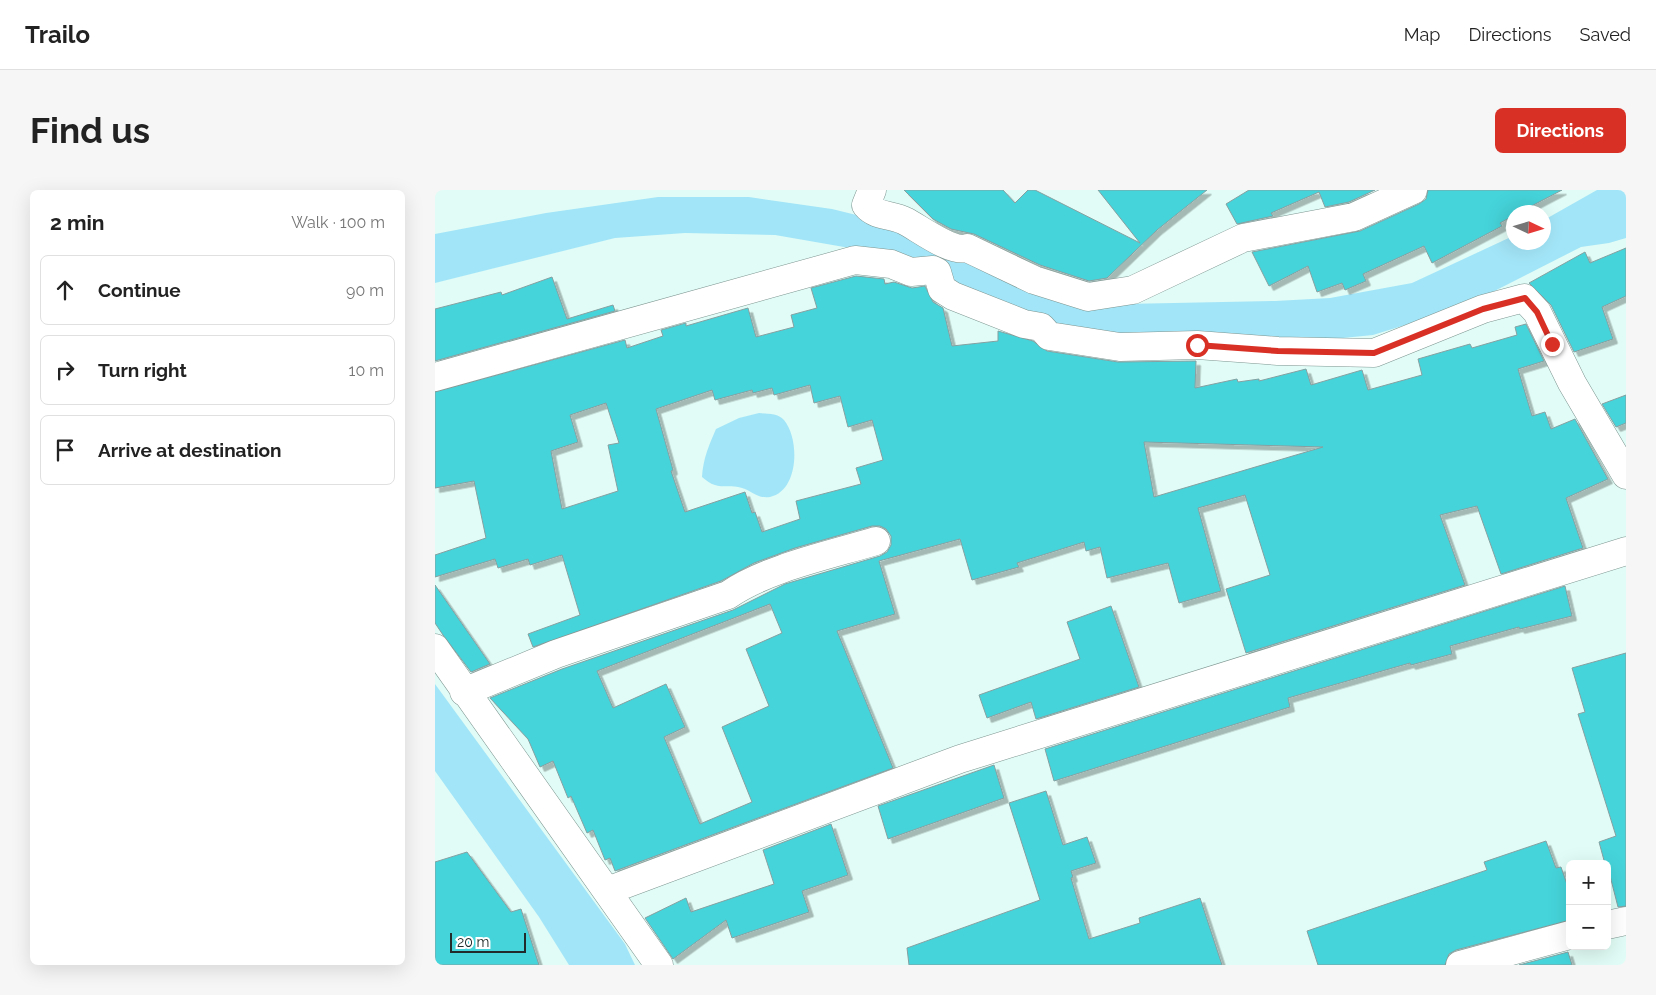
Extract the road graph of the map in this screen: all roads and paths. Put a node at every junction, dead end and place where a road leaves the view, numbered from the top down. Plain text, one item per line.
1 (872, 190) edge
2 (1413, 190) edge
3 (435, 377) edge
4 (1626, 475) edge
5 (876, 541) dead end
6 (1626, 551) edge
7 (435, 648) edge
8 (464, 692) junction
9 (607, 891) junction
10 (1626, 921) edge
11 (1611, 924) edge
12 (1566, 936) edge
13 (659, 965) edge
14 (1460, 965) edge

1 - 2 street
3 - 4 street
5 - 8 street
6 - 9 street
7 - 8 street
8 - 9 street
9 - 13 street
10 - 11 street
12 - 14 street

